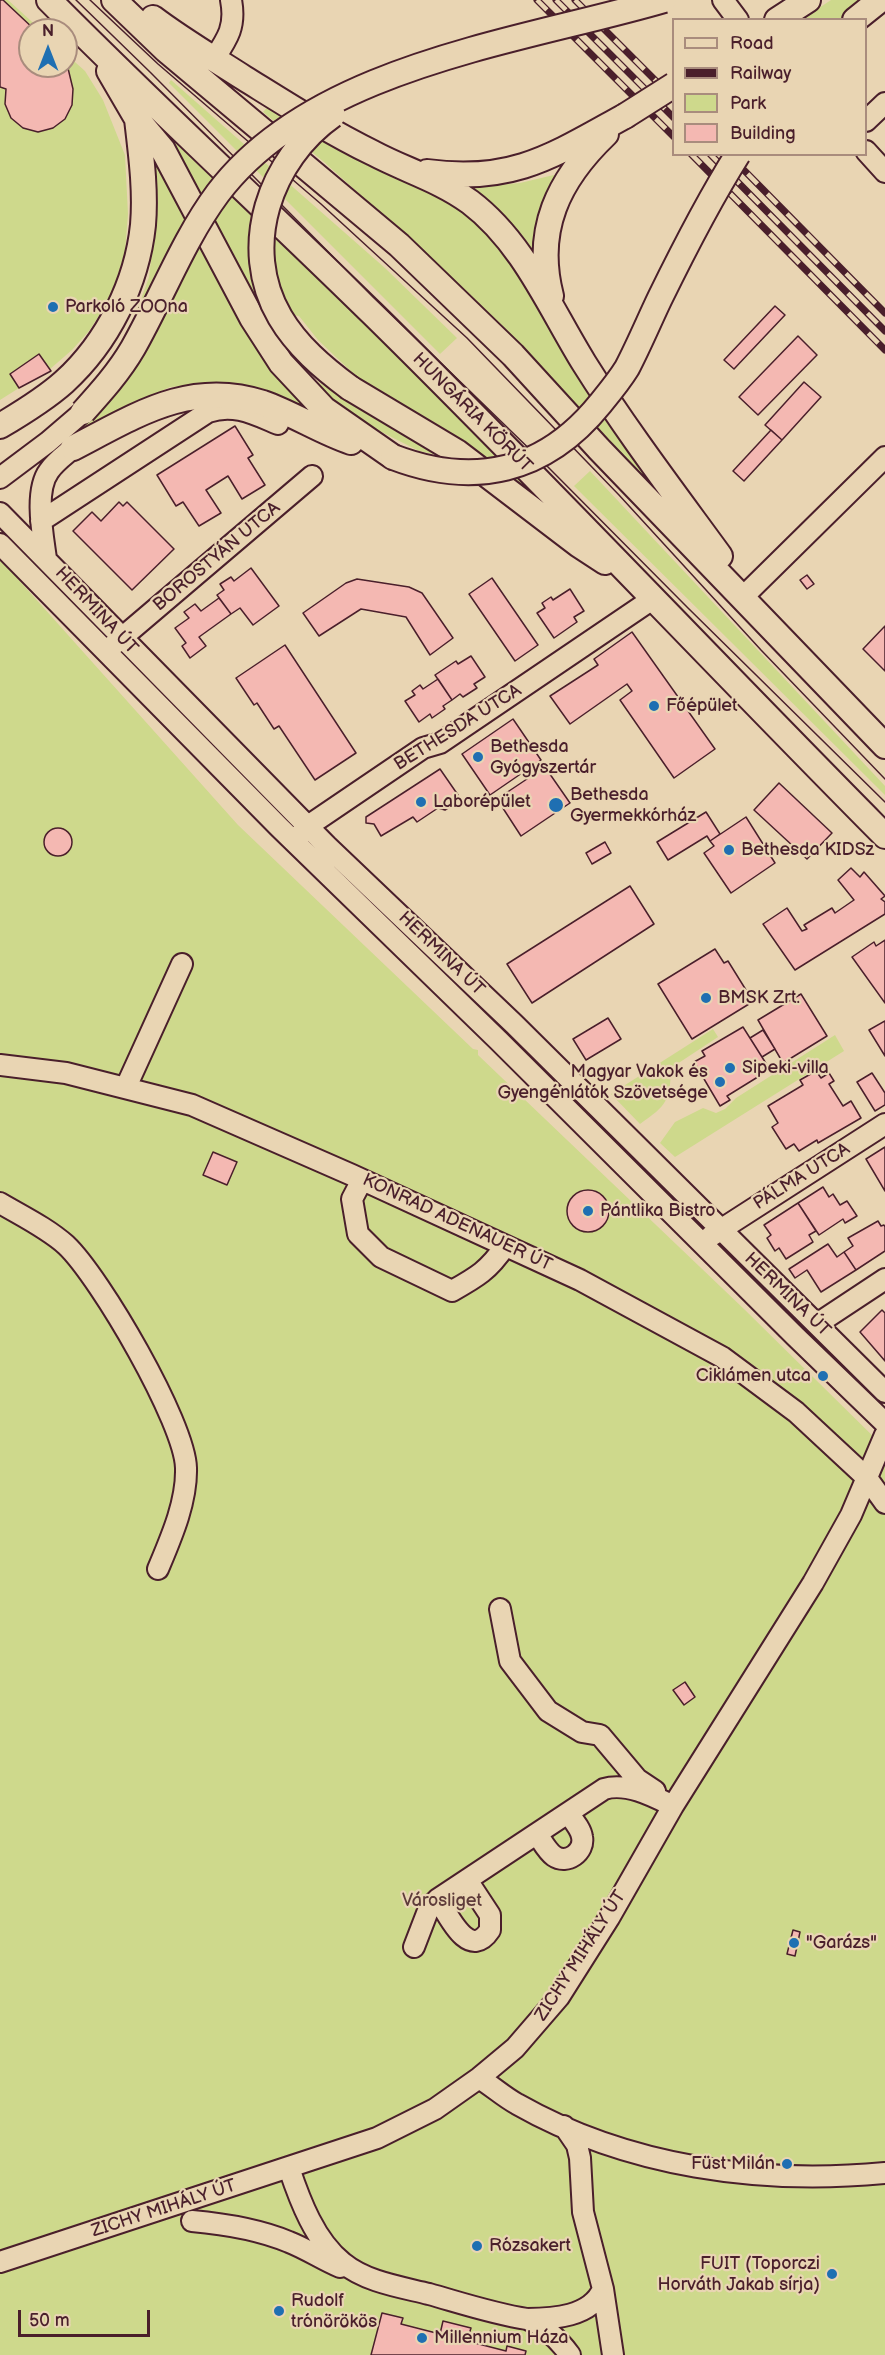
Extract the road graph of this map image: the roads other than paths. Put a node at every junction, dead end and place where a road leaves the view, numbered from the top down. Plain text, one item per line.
1 (49, 0) edge
2 (116, 0) edge
3 (231, 0) edge
4 (664, 0) edge
5 (808, 0) edge
6 (781, 17) edge
7 (84, 35) junction
8 (214, 59) junction
9 (392, 75) junction
10 (672, 86) edge
11 (885, 103) edge
12 (137, 119) junction
13 (867, 120) edge
14 (580, 149) junction
15 (867, 152) edge
16 (737, 156) edge
17 (408, 169) junction
18 (885, 172) edge
19 (555, 311) junction
20 (83, 412) joint
21 (278, 424) dead end
22 (0, 426) edge
23 (73, 448) junction
24 (393, 457) junction
25 (885, 457) edge
26 (312, 476) dead end
27 (0, 477) edge
28 (0, 513) edge
29 (41, 521) junction
30 (0, 544) edge
31 (46, 559) junction
32 (648, 592) junction
33 (747, 593) junction
34 (772, 628) junction
35 (121, 639) junction
36 (106, 652) junction
37 (885, 746) edge
38 (308, 826) junction
39 (885, 836) edge
40 (294, 841) junction
41 (182, 964) dead end
42 (0, 1065) edge
43 (126, 1088) junction
44 (885, 1124) edge
45 (362, 1180) junction
46 (0, 1203) edge
47 (719, 1229) junction
48 (702, 1244) junction
49 (505, 1246) junction
50 (885, 1279) edge
51 (817, 1324) junction
52 (885, 1392) edge
53 (885, 1422) edge
54 (885, 1435) edge
55 (867, 1478) junction
56 (885, 1503) edge
57 (158, 1569) dead end
58 (500, 1609) dead end
59 (675, 1804) junction
60 (568, 1813) junction
61 (537, 1834) junction
62 (467, 1880) junction
63 (438, 1899) junction
64 (414, 1947) dead end
65 (479, 2078) junction
66 (564, 2126) junction
67 (617, 2148) junction
68 (289, 2168) junction
69 (885, 2174) edge
70 (580, 2176) junction
71 (192, 2221) dead end
72 (0, 2262) edge
73 (374, 2279) junction
74 (603, 2289) junction
75 (527, 2319) junction
76 (570, 2355) edge
77 (614, 2355) edge

1 - 7 main road, HUNGÁRIA KÖRÚT
2 - 8 main road
2 - 34 main road
3 - 8 street
4 - 9 main road, bridge
5 - 6 main road
7 - 12 main road
7 - 32 main road, HUNGÁRIA KÖRÚT
8 - 17 main road
9 - 20 main road, bridge
9 - 32 main road, bridge
10 - 14 main road, bridge
11 - 13 street
12 - 22 main road
12 - 24 main road
14 - 17 main road
14 - 19 main road
15 - 18 street
16 - 24 main road, bridge
17 - 19 main road
19 - 33 main road
20 - 27 street
21 - 29 street
23 - 24 main road
23 - 27 street
23 - 29 street
25 - 33 street
26 - 35 street, BOROSTYÁN UTCA
28 - 31 street, HERMINA ÚT
29 - 31 street
30 - 36 street, HERMINA ÚT
31 - 35 street, HERMINA ÚT
32 - 38 street, BETHESDA UTCA
32 - 39 main road, HUNGÁRIA KÖRÚT
33 - 34 main road
34 - 37 main road
35 - 36 street, BOROSTYÁN UTCA
35 - 38 street, HERMINA ÚT
36 - 40 street, HERMINA ÚT
38 - 40 street, BETHESDA UTCA
38 - 47 street, HERMINA ÚT
40 - 48 street, HERMINA ÚT
41 - 43 street
42 - 43 street, KONRAD ADENAUER ÚT
43 - 45 street, KONRAD ADENAUER ÚT
44 - 47 street, PÁLMA UTCA
45 - 49 street, KONRAD ADENAUER ÚT
45 - 49 street
46 - 57 street
47 - 48 street, PÁLMA UTCA
47 - 51 street, HERMINA ÚT
48 - 53 street, HERMINA ÚT
49 - 55 street, KONRAD ADENAUER ÚT
50 - 51 street
51 - 52 street, HERMINA ÚT
54 - 55 street, ZICHY MIHÁLY ÚT
55 - 56 street, KONRAD ADENAUER ÚT
55 - 59 street, ZICHY MIHÁLY ÚT
58 - 59 street
59 - 60 street
59 - 65 street, ZICHY MIHÁLY ÚT
60 - 61 street
60 - 61 street
61 - 62 street
62 - 63 street
62 - 63 street
63 - 64 street
65 - 66 street
65 - 68 street, ZICHY MIHÁLY ÚT
66 - 67 street
66 - 70 street
67 - 69 street
67 - 70 street
68 - 72 street, ZICHY MIHÁLY ÚT
68 - 73 street
70 - 74 street
71 - 73 street
73 - 75 street
74 - 75 street
74 - 77 street
75 - 76 street

